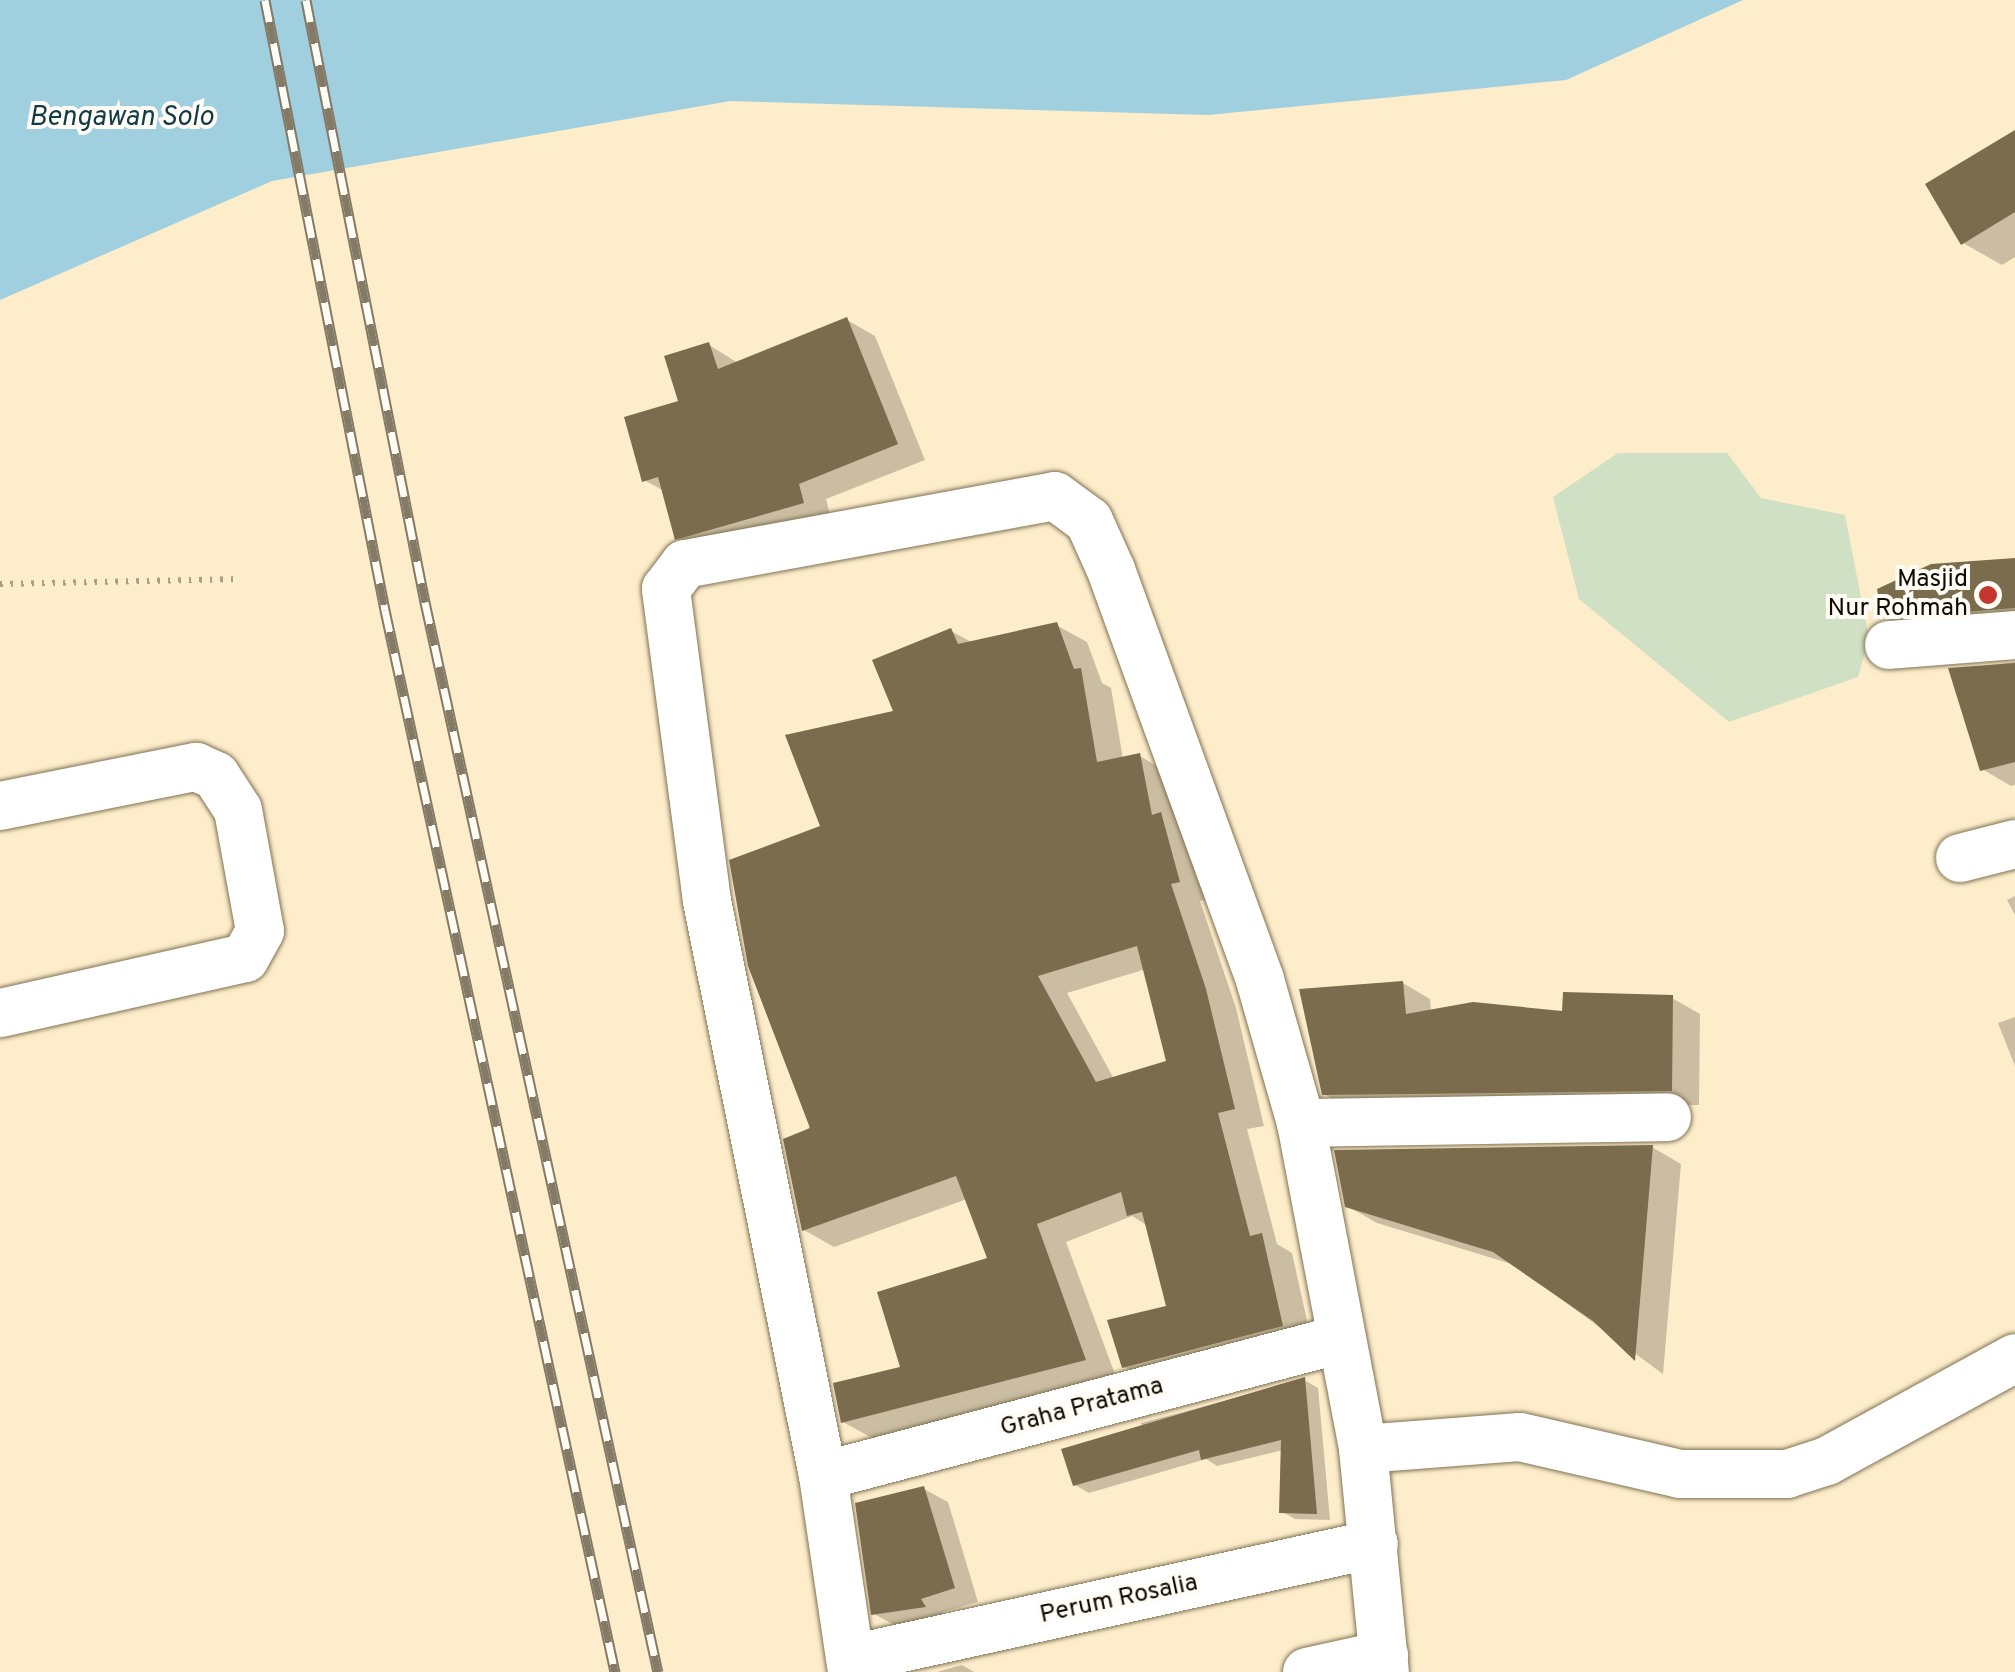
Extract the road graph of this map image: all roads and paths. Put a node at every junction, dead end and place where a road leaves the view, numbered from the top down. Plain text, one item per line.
1 (240, 579) dead end
2 (0, 584) edge
3 (2015, 634) edge
4 (1889, 645) dead end
5 (0, 806) edge
6 (2015, 844) edge
7 (1960, 858) dead end
8 (0, 1013) edge
9 (1667, 1118) dead end
10 (1302, 1123) junction
11 (1340, 1339) junction
12 (2015, 1358) edge
13 (1363, 1448) junction
14 (823, 1476) junction
15 (1374, 1544) junction
16 (858, 1664) edge
17 (1384, 1664) edge
18 (1308, 1672) edge

1 - 2 path
3 - 4 street
5 - 8 street
6 - 7 street
9 - 10 street
10 - 11 street
10 - 14 street
11 - 13 street
11 - 14 street, Graha Pratama
12 - 13 street
13 - 15 street
14 - 16 street
15 - 16 street, Perum Rosalia
15 - 17 street
17 - 18 street

